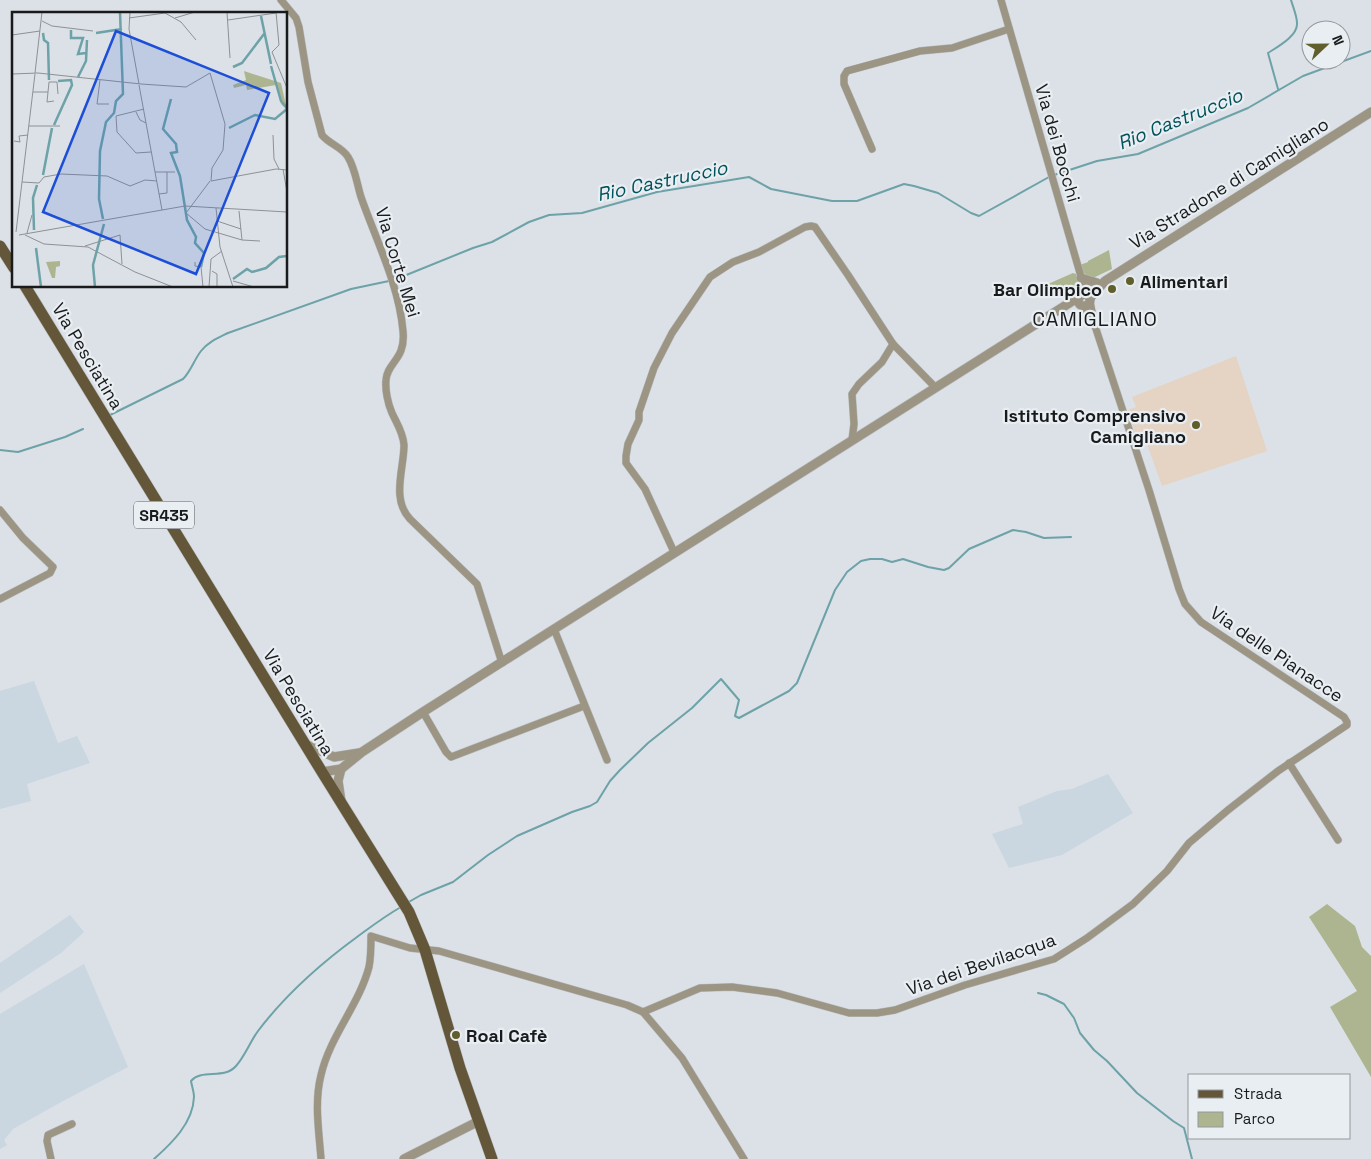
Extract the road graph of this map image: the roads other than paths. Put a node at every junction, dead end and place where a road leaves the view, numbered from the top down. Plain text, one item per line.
1 (281, 0) edge
2 (1001, 0) edge
3 (1009, 28) junction
4 (1371, 112) edge
5 (872, 149) dead end
6 (0, 246) edge
7 (12, 265) edge
8 (1081, 278) junction
9 (1101, 282) junction
10 (26, 288) edge
11 (1085, 299) junction
12 (893, 344) junction
13 (935, 386) junction
14 (852, 440) junction
15 (0, 510) edge
16 (674, 552) junction
17 (0, 599) edge
18 (554, 629) junction
19 (502, 663) junction
20 (584, 706) junction
21 (423, 712) junction
22 (1346, 725) joint
23 (304, 744) junction
24 (362, 752) junction
25 (334, 757) junction
26 (607, 760) dead end
27 (1289, 764) junction
28 (341, 769) junction
29 (322, 772) junction
30 (342, 804) junction
31 (1338, 840) dead end
32 (425, 950) junction
33 (643, 1012) junction
34 (479, 1121) junction
35 (72, 1124) dead end
36 (50, 1159) edge
37 (321, 1159) edge
38 (404, 1159) edge
39 (492, 1159) edge
40 (744, 1159) edge

1 - 19 street, Via Corte Mei
2 - 3 street, Via dei Bocchi
3 - 5 street
3 - 8 street, Via dei Bocchi
4 - 9 street, Via Stradone di Camigliano
6 - 7 main road
8 - 9 street
8 - 11 street, Via dei Bocchi
9 - 11 street, Via Stradone di Camigliano
10 - 23 main road, Via Pesciatina / SR435
11 - 13 street, Via Stradone di Camigliano
11 - 22 street, Via delle Pianacce
12 - 13 street
12 - 14 street
12 - 16 street
13 - 14 street
14 - 16 street
15 - 17 street
16 - 18 street
18 - 19 street
18 - 20 street
19 - 21 street
20 - 21 street
20 - 26 street
21 - 24 street
22 - 27 street, Via dei Bevilacqua
23 - 25 street
23 - 29 main road, Via Pesciatina / SR435
24 - 25 street
24 - 28 street
25 - 29 street
27 - 31 street
27 - 33 street, Via dei Bevilacqua
28 - 29 street
28 - 30 street
29 - 30 main road, Via Pesciatina / SR435
30 - 32 main road, Via Pesciatina / SR435
32 - 33 street
32 - 34 main road, Via Pesciatina / SR435
32 - 37 street
33 - 40 street
34 - 38 street
34 - 39 main road, Via Pesciatina / SR435
35 - 36 street

